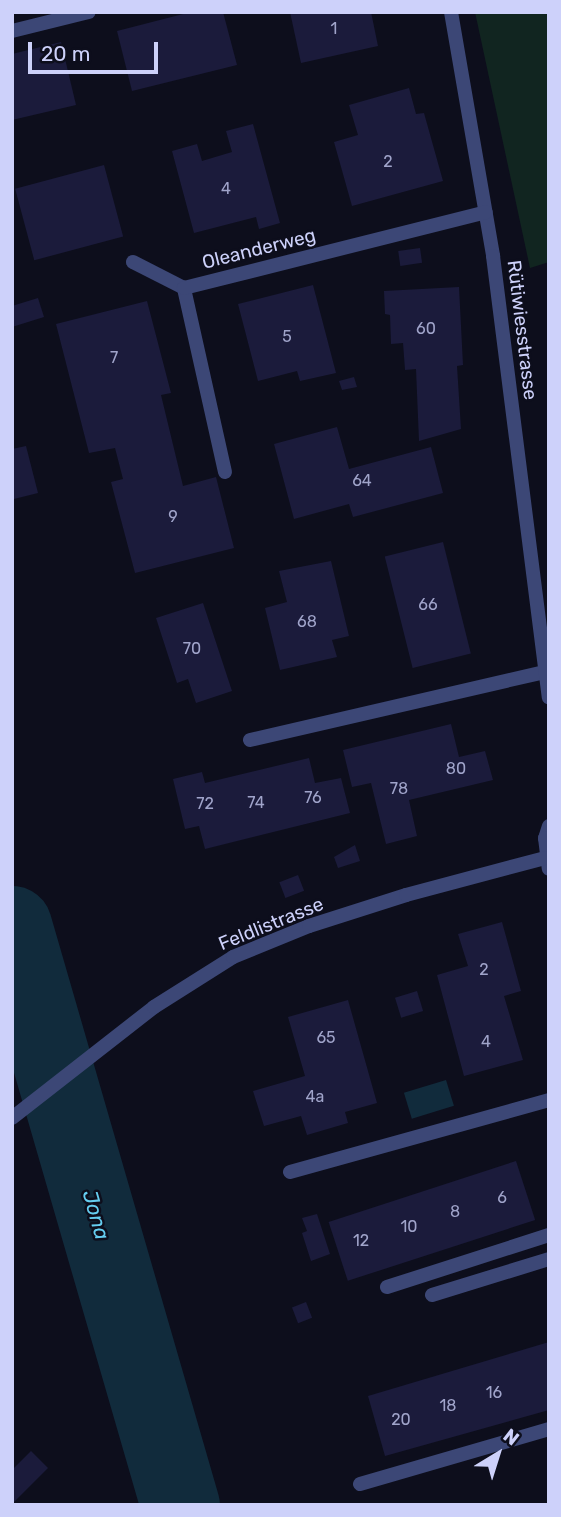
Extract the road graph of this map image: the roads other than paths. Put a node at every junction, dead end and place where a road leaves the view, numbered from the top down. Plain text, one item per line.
1 (89, 12) edge
2 (451, 12) edge
3 (12, 31) edge
4 (486, 212) junction
5 (133, 262) dead end
6 (184, 288) junction
7 (225, 472) dead end
8 (545, 672) junction
9 (549, 697) edge
10 (250, 740) dead end
11 (549, 826) edge
12 (547, 863) edge
13 (549, 1100) edge
14 (15, 1116) edge
15 (290, 1172) dead end
16 (549, 1235) edge
17 (549, 1259) edge
18 (387, 1287) dead end
19 (432, 1295) dead end
20 (549, 1429) edge
21 (360, 1484) dead end

1 - 3 street
2 - 4 street, Rütiwiesstrasse
4 - 6 street, Oleanderweg
4 - 8 street, Rütiwiesstrasse
5 - 6 street
6 - 7 street, Oleanderweg
8 - 9 street, Rütiwiesstrasse
8 - 10 street
11 - 12 street
12 - 14 street, Feldlistrasse
13 - 15 street
16 - 18 street
17 - 19 street
20 - 21 street

